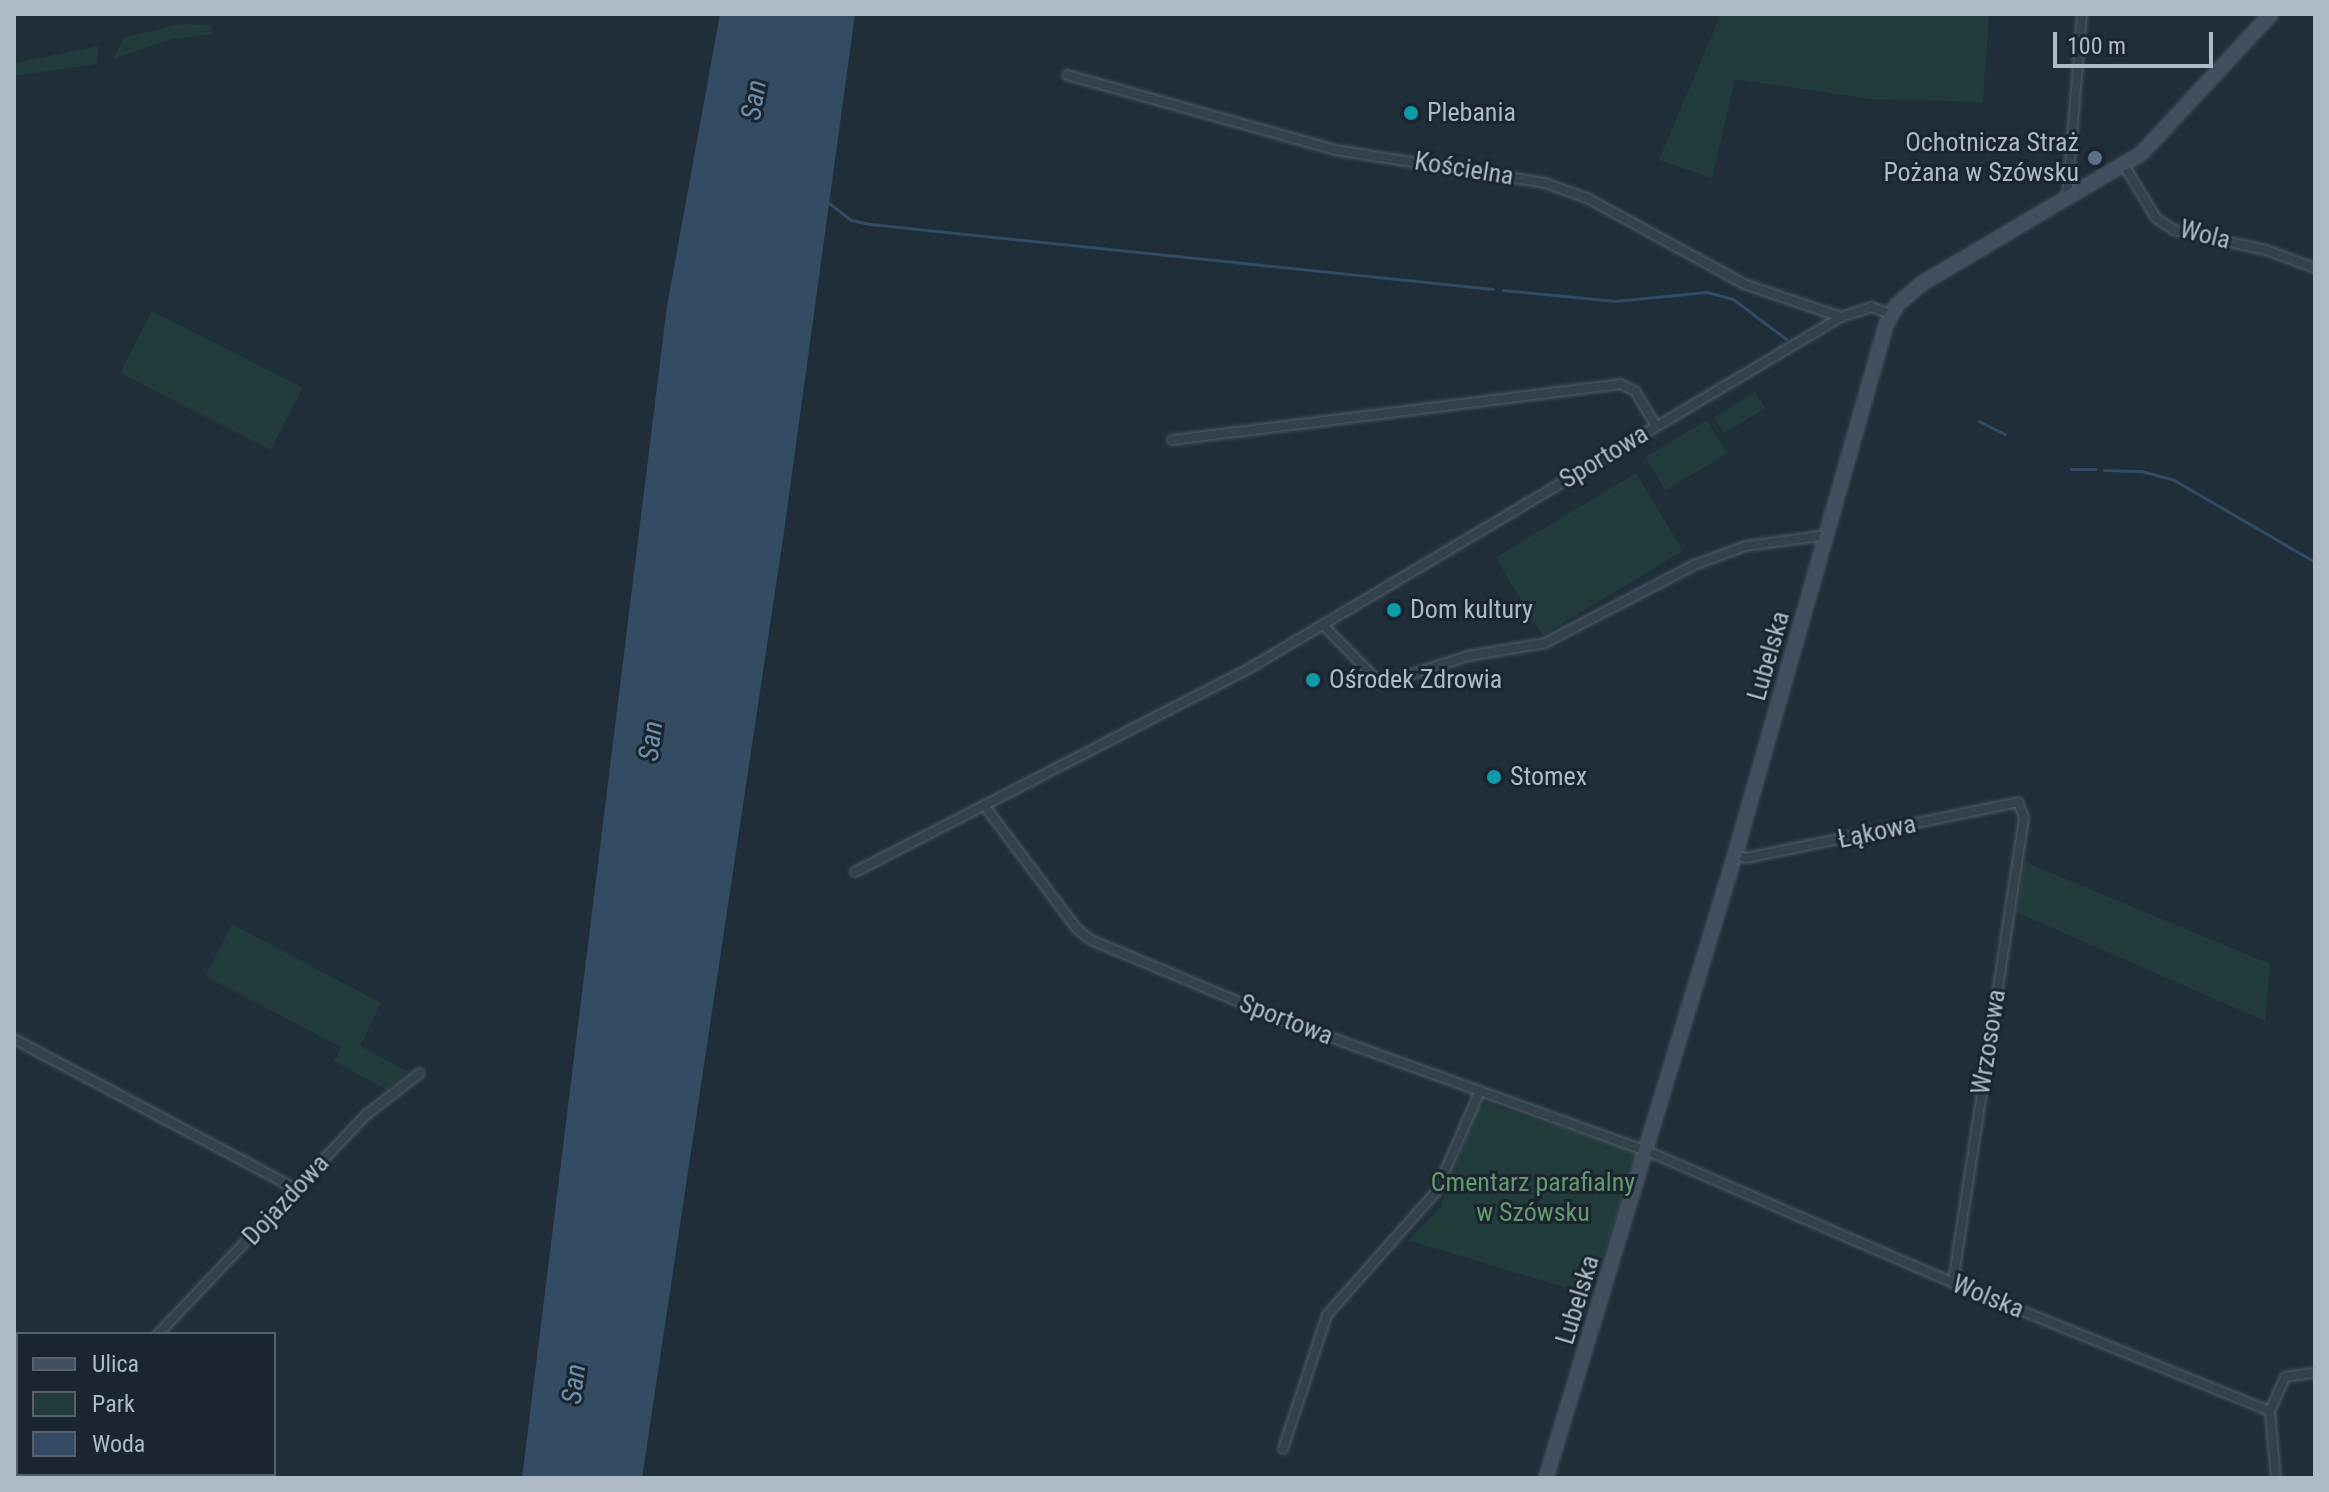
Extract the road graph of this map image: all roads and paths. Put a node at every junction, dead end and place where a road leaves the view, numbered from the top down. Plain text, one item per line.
1 (2082, 14) edge
2 (2271, 14) edge
3 (1067, 75) dead end
4 (2124, 165) junction
5 (2067, 198) junction
6 (2315, 268) edge
7 (1891, 314) junction
8 (1841, 317) junction
9 (1656, 426) junction
10 (1172, 440) dead end
11 (1827, 535) junction
12 (1323, 625) junction
13 (2018, 802) joint
14 (984, 805) junction
15 (1735, 855) junction
16 (855, 872) dead end
17 (14, 1039) edge
18 (420, 1073) dead end
19 (1479, 1093) junction
20 (1647, 1151) junction
21 (296, 1189) junction
22 (1953, 1283) junction
23 (160, 1332) edge
24 (2315, 1373) edge
25 (2270, 1411) junction
26 (1283, 1449) dead end
27 (1546, 1478) edge
28 (2276, 1478) edge

1 - 5 street
2 - 4 main road, Lubelska
3 - 8 street, Kościelna
4 - 5 main road, Lubelska
4 - 6 street, Wola
5 - 7 main road, Lubelska
7 - 8 street, Sportowa
7 - 11 main road, Lubelska
8 - 9 street, Sportowa
9 - 10 street
9 - 12 street, Sportowa
11 - 12 street
11 - 15 main road, Lubelska
12 - 14 street, Sportowa
13 - 15 street, Łąkowa
13 - 22 street, Wrzosowa
14 - 16 street, Sportowa
14 - 19 street, Sportowa
15 - 20 main road, Lubelska
17 - 21 street
18 - 21 street, Dojazdowa
19 - 20 street, Sportowa
19 - 26 street
20 - 22 street, Wolska
20 - 27 main road, Lubelska
21 - 23 street, Dojazdowa
22 - 25 street, Wolska
24 - 25 street
25 - 28 street

